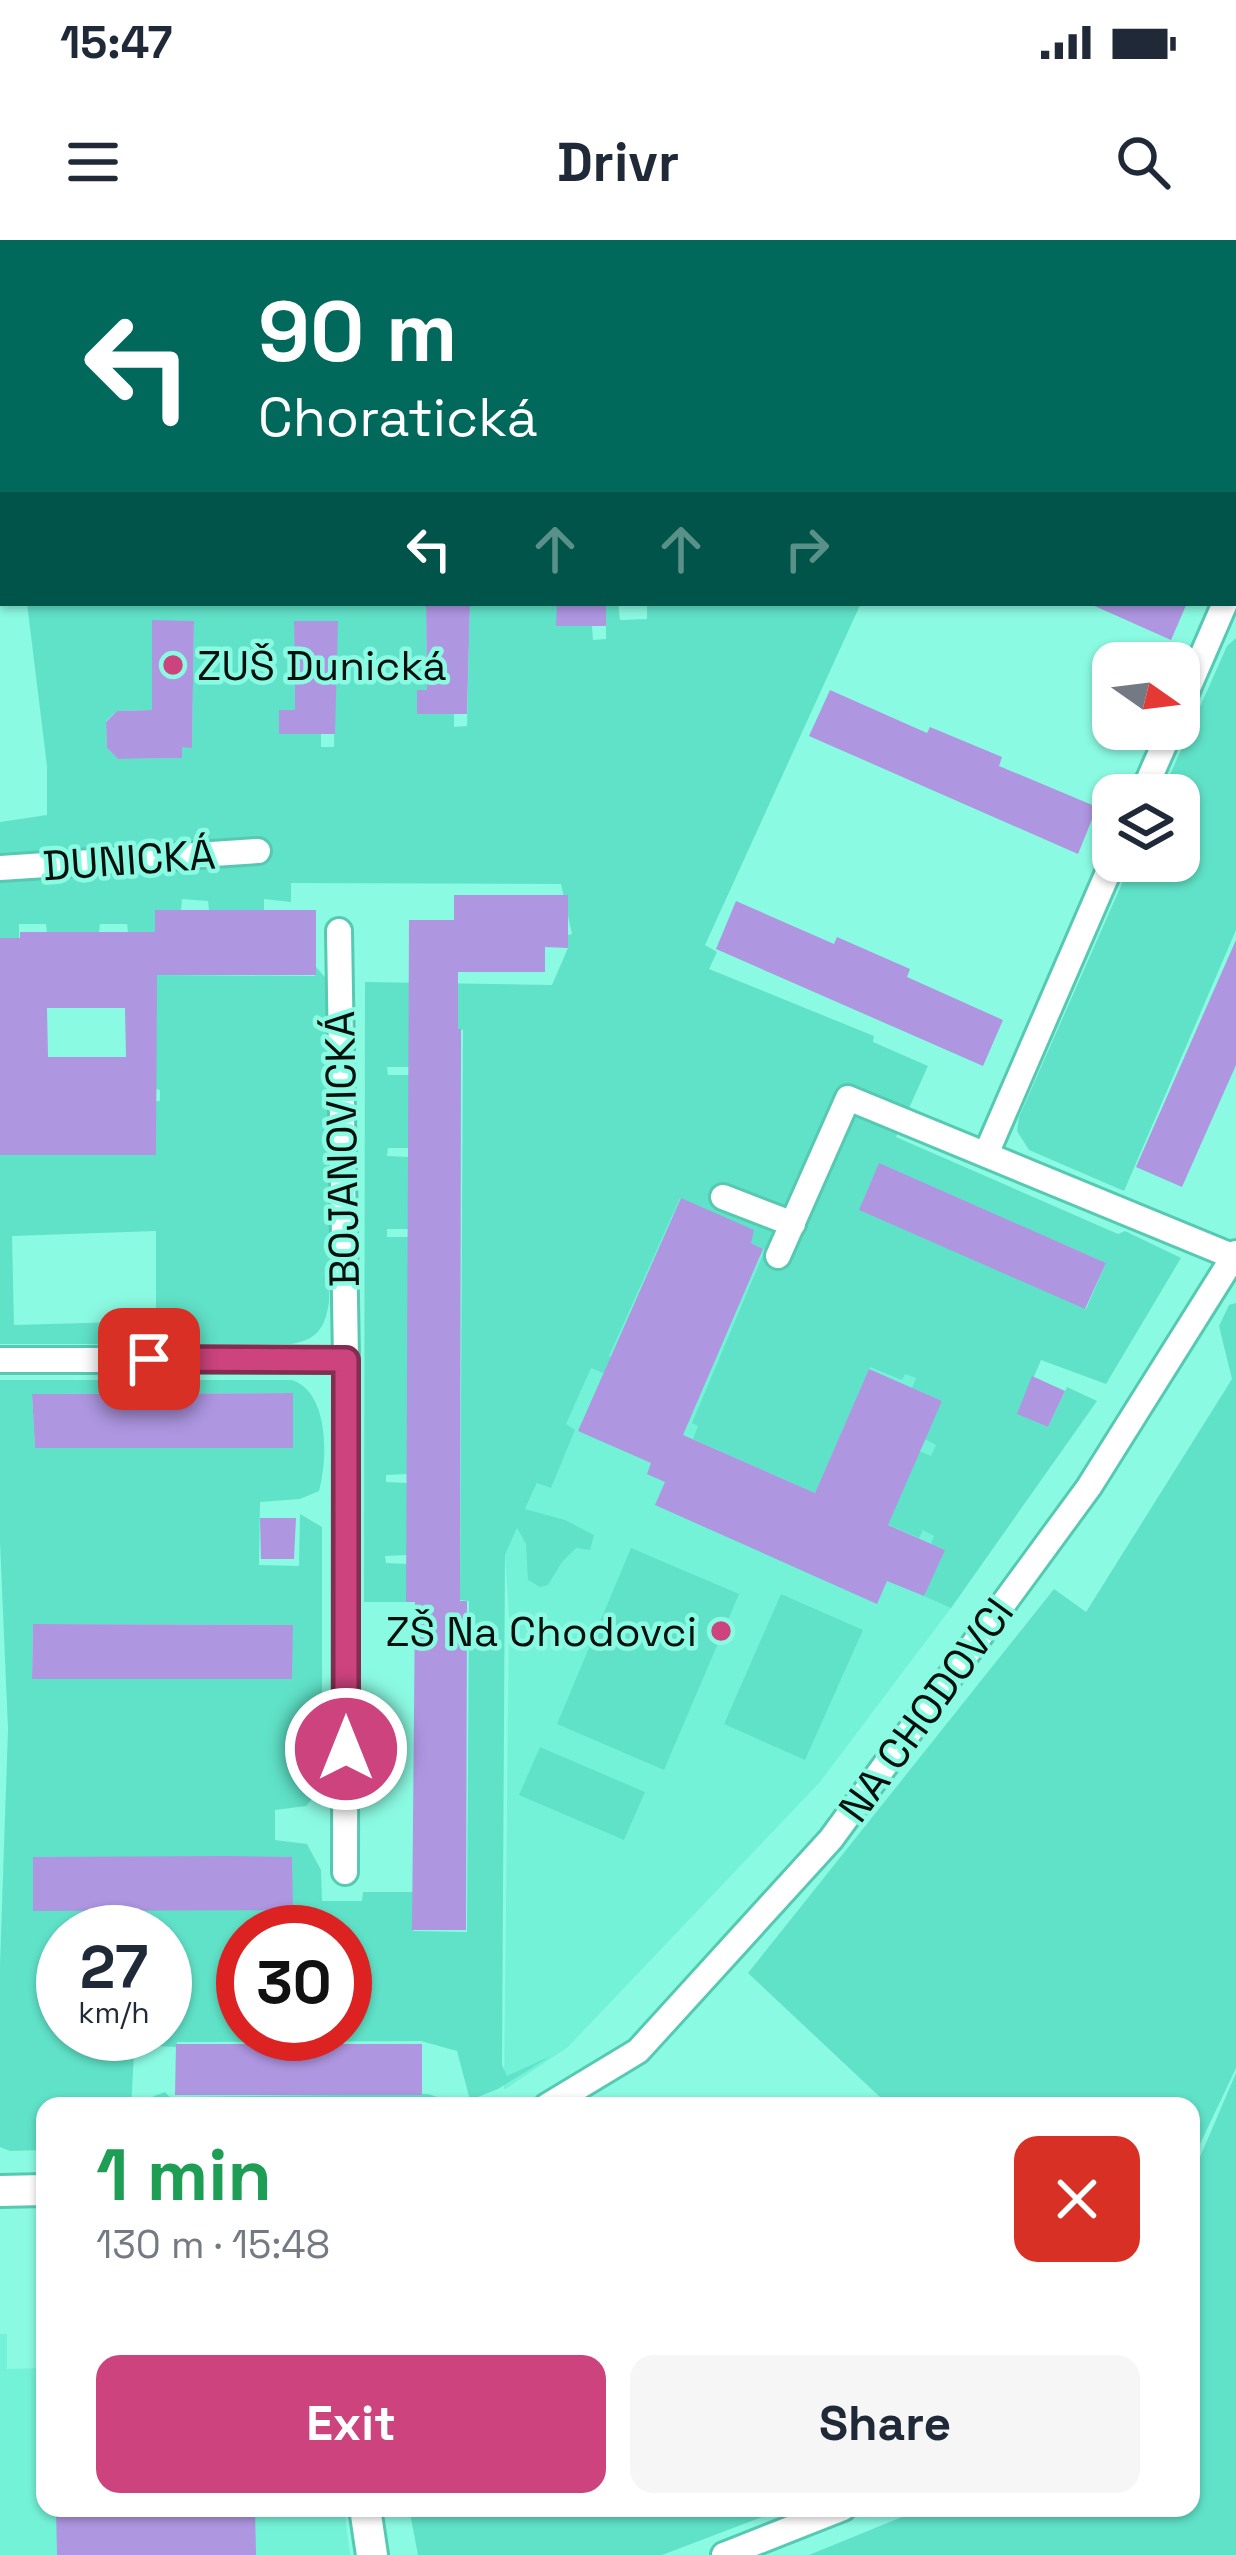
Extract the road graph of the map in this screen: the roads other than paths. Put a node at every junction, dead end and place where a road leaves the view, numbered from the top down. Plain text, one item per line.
1 (1230, 606) edge
2 (1200, 667) edge
3 (258, 851) dead end
4 (0, 868) edge
5 (1104, 882) edge
6 (339, 931) dead end
7 (986, 1154) junction
8 (722, 1197) dead end
9 (793, 1224) junction
10 (1235, 1255) edge
11 (778, 1256) dead end
12 (0, 1360) edge
13 (346, 1360) junction
14 (345, 1871) dead end
15 (562, 2097) edge
16 (36, 2190) edge
17 (0, 2191) edge
18 (367, 2517) edge
19 (820, 2517) edge
20 (373, 2555) edge
21 (724, 2555) edge

1 - 2 street
3 - 4 street, DUNICKÁ
5 - 7 street
6 - 13 street, BOJANOVICKÁ
7 - 9 street
7 - 10 street
8 - 9 street
9 - 11 street
10 - 15 street, NA CHODOVCI
12 - 13 street
13 - 14 street, BOJANOVICKÁ
16 - 17 street
18 - 20 street
19 - 21 street

